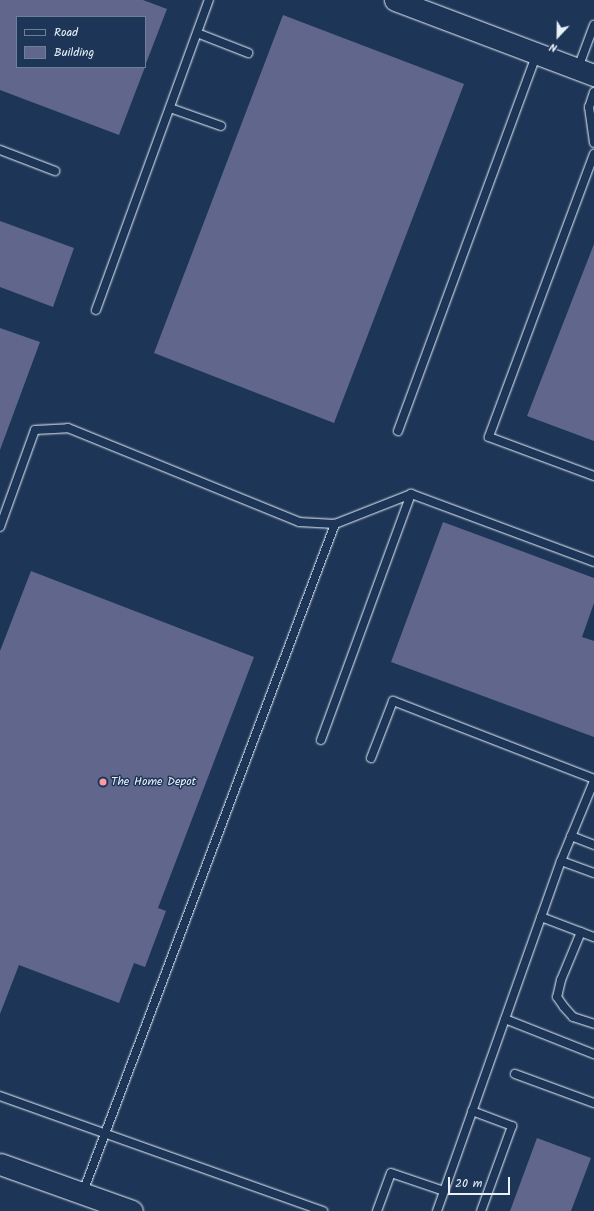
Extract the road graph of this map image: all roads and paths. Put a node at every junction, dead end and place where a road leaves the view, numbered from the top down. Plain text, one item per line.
1 (210, 0) edge
2 (395, 0) edge
3 (594, 25) edge
4 (197, 33) junction
5 (248, 53) dead end
6 (537, 54) junction
7 (586, 72) edge
8 (594, 92) edge
9 (170, 108) junction
10 (221, 126) dead end
11 (594, 143) edge
12 (0, 150) edge
13 (594, 154) edge
14 (55, 171) dead end
15 (96, 310) dead end
16 (398, 431) dead end
17 (594, 476) edge
18 (411, 494) junction
19 (335, 524) junction
20 (0, 527) edge
21 (594, 562) edge
22 (321, 740) dead end
23 (371, 758) dead end
24 (594, 780) edge
25 (571, 836) junction
26 (594, 845) edge
27 (561, 861) junction
28 (594, 873) edge
29 (541, 917) junction
30 (580, 932) junction
31 (594, 937) edge
32 (505, 1020) junction
33 (594, 1024) edge
34 (594, 1054) edge
35 (515, 1074) dead end
36 (0, 1096) edge
37 (594, 1103) edge
38 (472, 1111) junction
39 (105, 1133) junction
40 (0, 1164) edge
41 (444, 1191) junction
42 (83, 1192) junction
43 (132, 1211) edge
44 (323, 1211) edge
45 (377, 1211) edge
46 (437, 1211) edge
47 (481, 1211) edge

1 - 4 lane
2 - 6 street
3 - 7 lane
4 - 5 lane
4 - 9 lane
6 - 7 street
6 - 16 lane
8 - 11 lane
9 - 10 lane
9 - 15 lane
12 - 14 lane
13 - 17 lane
18 - 19 lane
18 - 21 lane
18 - 22 lane
19 - 20 lane
19 - 39 lane
23 - 24 lane
24 - 25 lane
25 - 26 lane
25 - 27 lane
27 - 28 lane
27 - 29 lane
29 - 30 lane
29 - 32 lane
30 - 31 lane
30 - 33 lane
32 - 34 lane
32 - 38 lane
35 - 37 lane
36 - 39 lane
38 - 41 lane
38 - 47 lane
39 - 42 lane
39 - 44 lane
40 - 42 street
41 - 45 lane
41 - 46 lane
42 - 43 street

